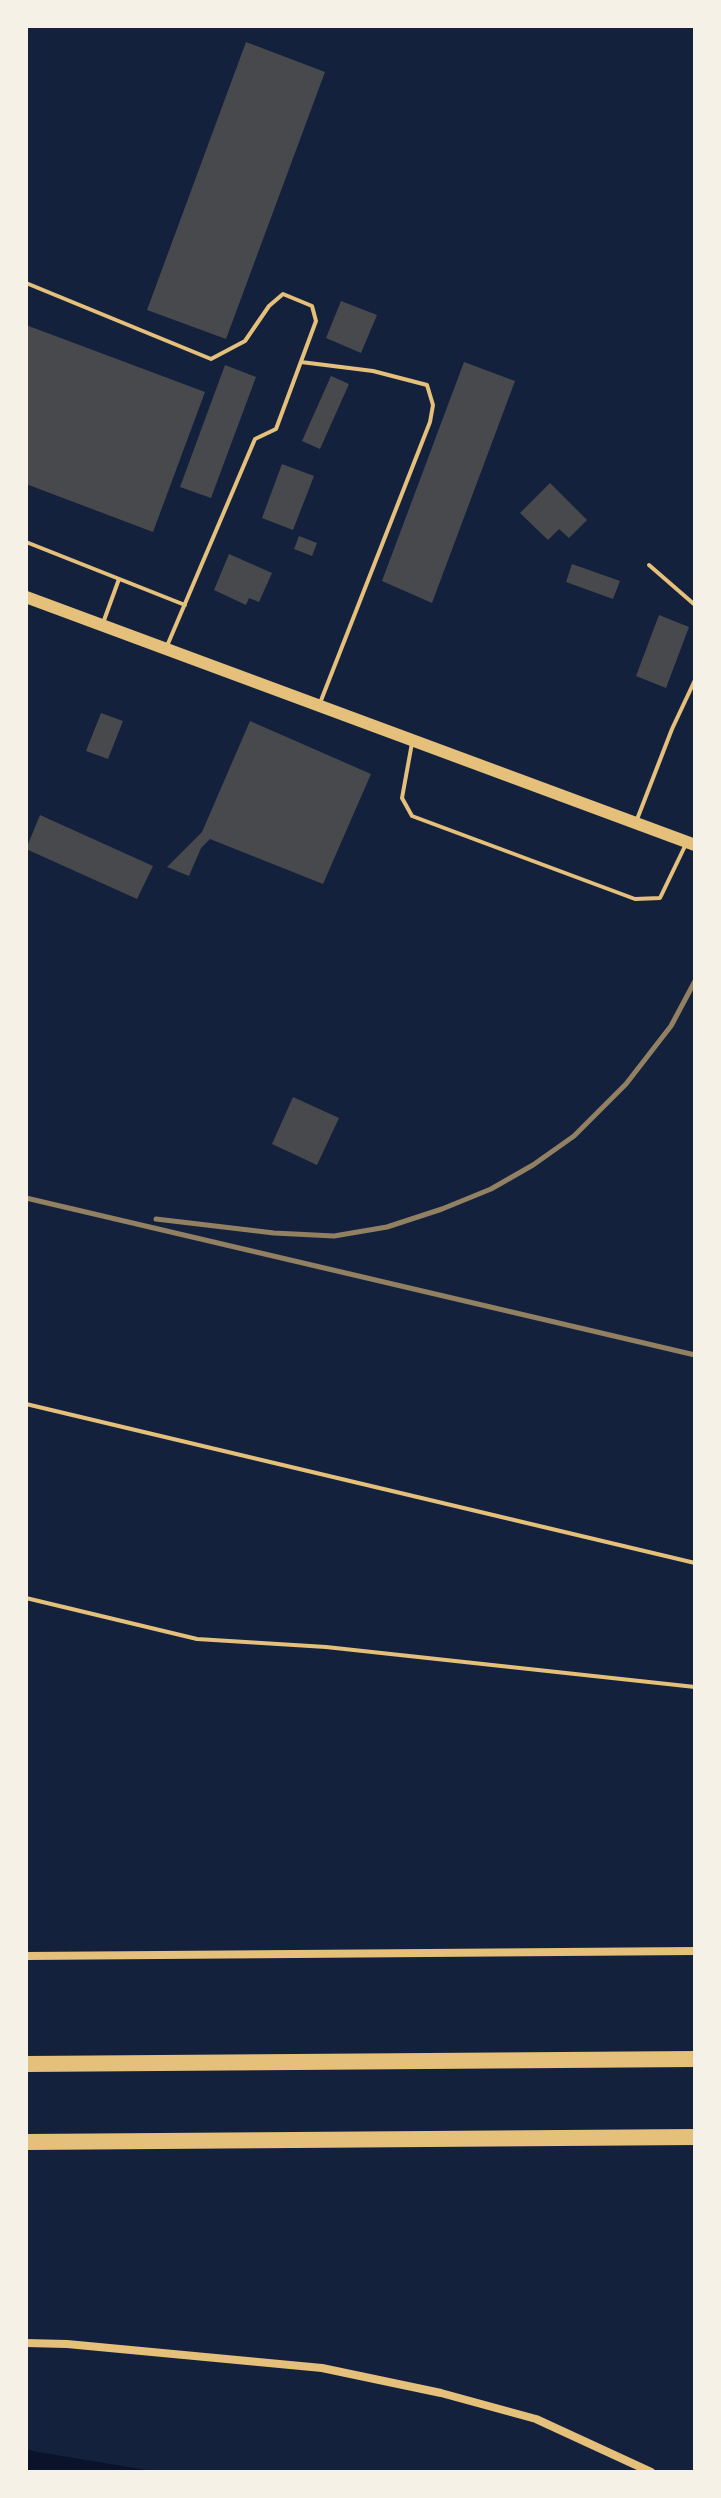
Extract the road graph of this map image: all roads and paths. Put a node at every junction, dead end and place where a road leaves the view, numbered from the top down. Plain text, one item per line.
1 (26, 283) edge
2 (301, 362) junction
3 (26, 542) edge
4 (649, 565) dead end
5 (119, 579) junction
6 (26, 597) edge
7 (185, 605) junction
8 (695, 605) edge
9 (102, 625) junction
10 (166, 649) junction
11 (695, 680) edge
12 (319, 706) junction
13 (413, 740) junction
14 (635, 823) junction
15 (691, 844) edge
16 (26, 1404) edge
17 (695, 1563) edge
18 (26, 1598) edge
19 (695, 1687) edge
20 (695, 1951) edge
21 (26, 1956) edge
22 (695, 2059) edge
23 (26, 2064) edge
24 (695, 2137) edge
25 (26, 2142) edge
26 (26, 2343) edge
27 (651, 2472) edge

1 - 2 lane
2 - 7 lane
2 - 12 lane
3 - 5 lane
4 - 8 lane
5 - 7 lane
5 - 9 lane
6 - 9 main road
7 - 10 lane
9 - 10 main road
10 - 12 main road
11 - 14 lane
12 - 13 main road
13 - 14 main road
13 - 15 lane
14 - 15 main road
16 - 17 lane
18 - 19 lane
20 - 21 street
22 - 23 highway
24 - 25 highway
26 - 27 street

